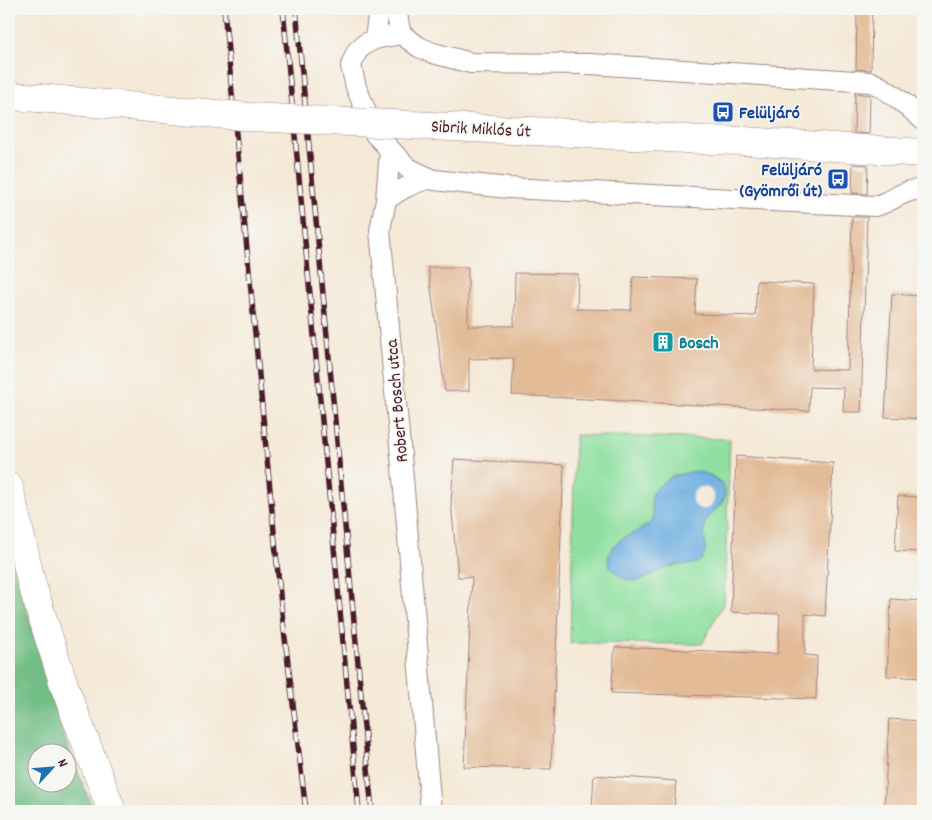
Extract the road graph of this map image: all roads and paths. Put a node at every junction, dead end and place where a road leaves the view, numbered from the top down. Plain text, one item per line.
1 (379, 9) edge
2 (397, 9) edge
3 (401, 34) junction
4 (375, 39) junction
5 (9, 96) edge
6 (923, 120) edge
7 (390, 150) junction
8 (923, 153) edge
9 (429, 178) junction
10 (923, 190) edge
11 (386, 200) junction
12 (9, 487) edge
13 (112, 811) edge
14 (431, 811) edge

1 - 4 street
2 - 3 street
3 - 4 street
3 - 6 street
4 - 7 street
5 - 8 main road, Sibrik Miklós út, bridge
7 - 9 street
7 - 11 street, Robert Bosch utca
9 - 10 street
9 - 11 street
11 - 14 street, Robert Bosch utca
12 - 13 main road

